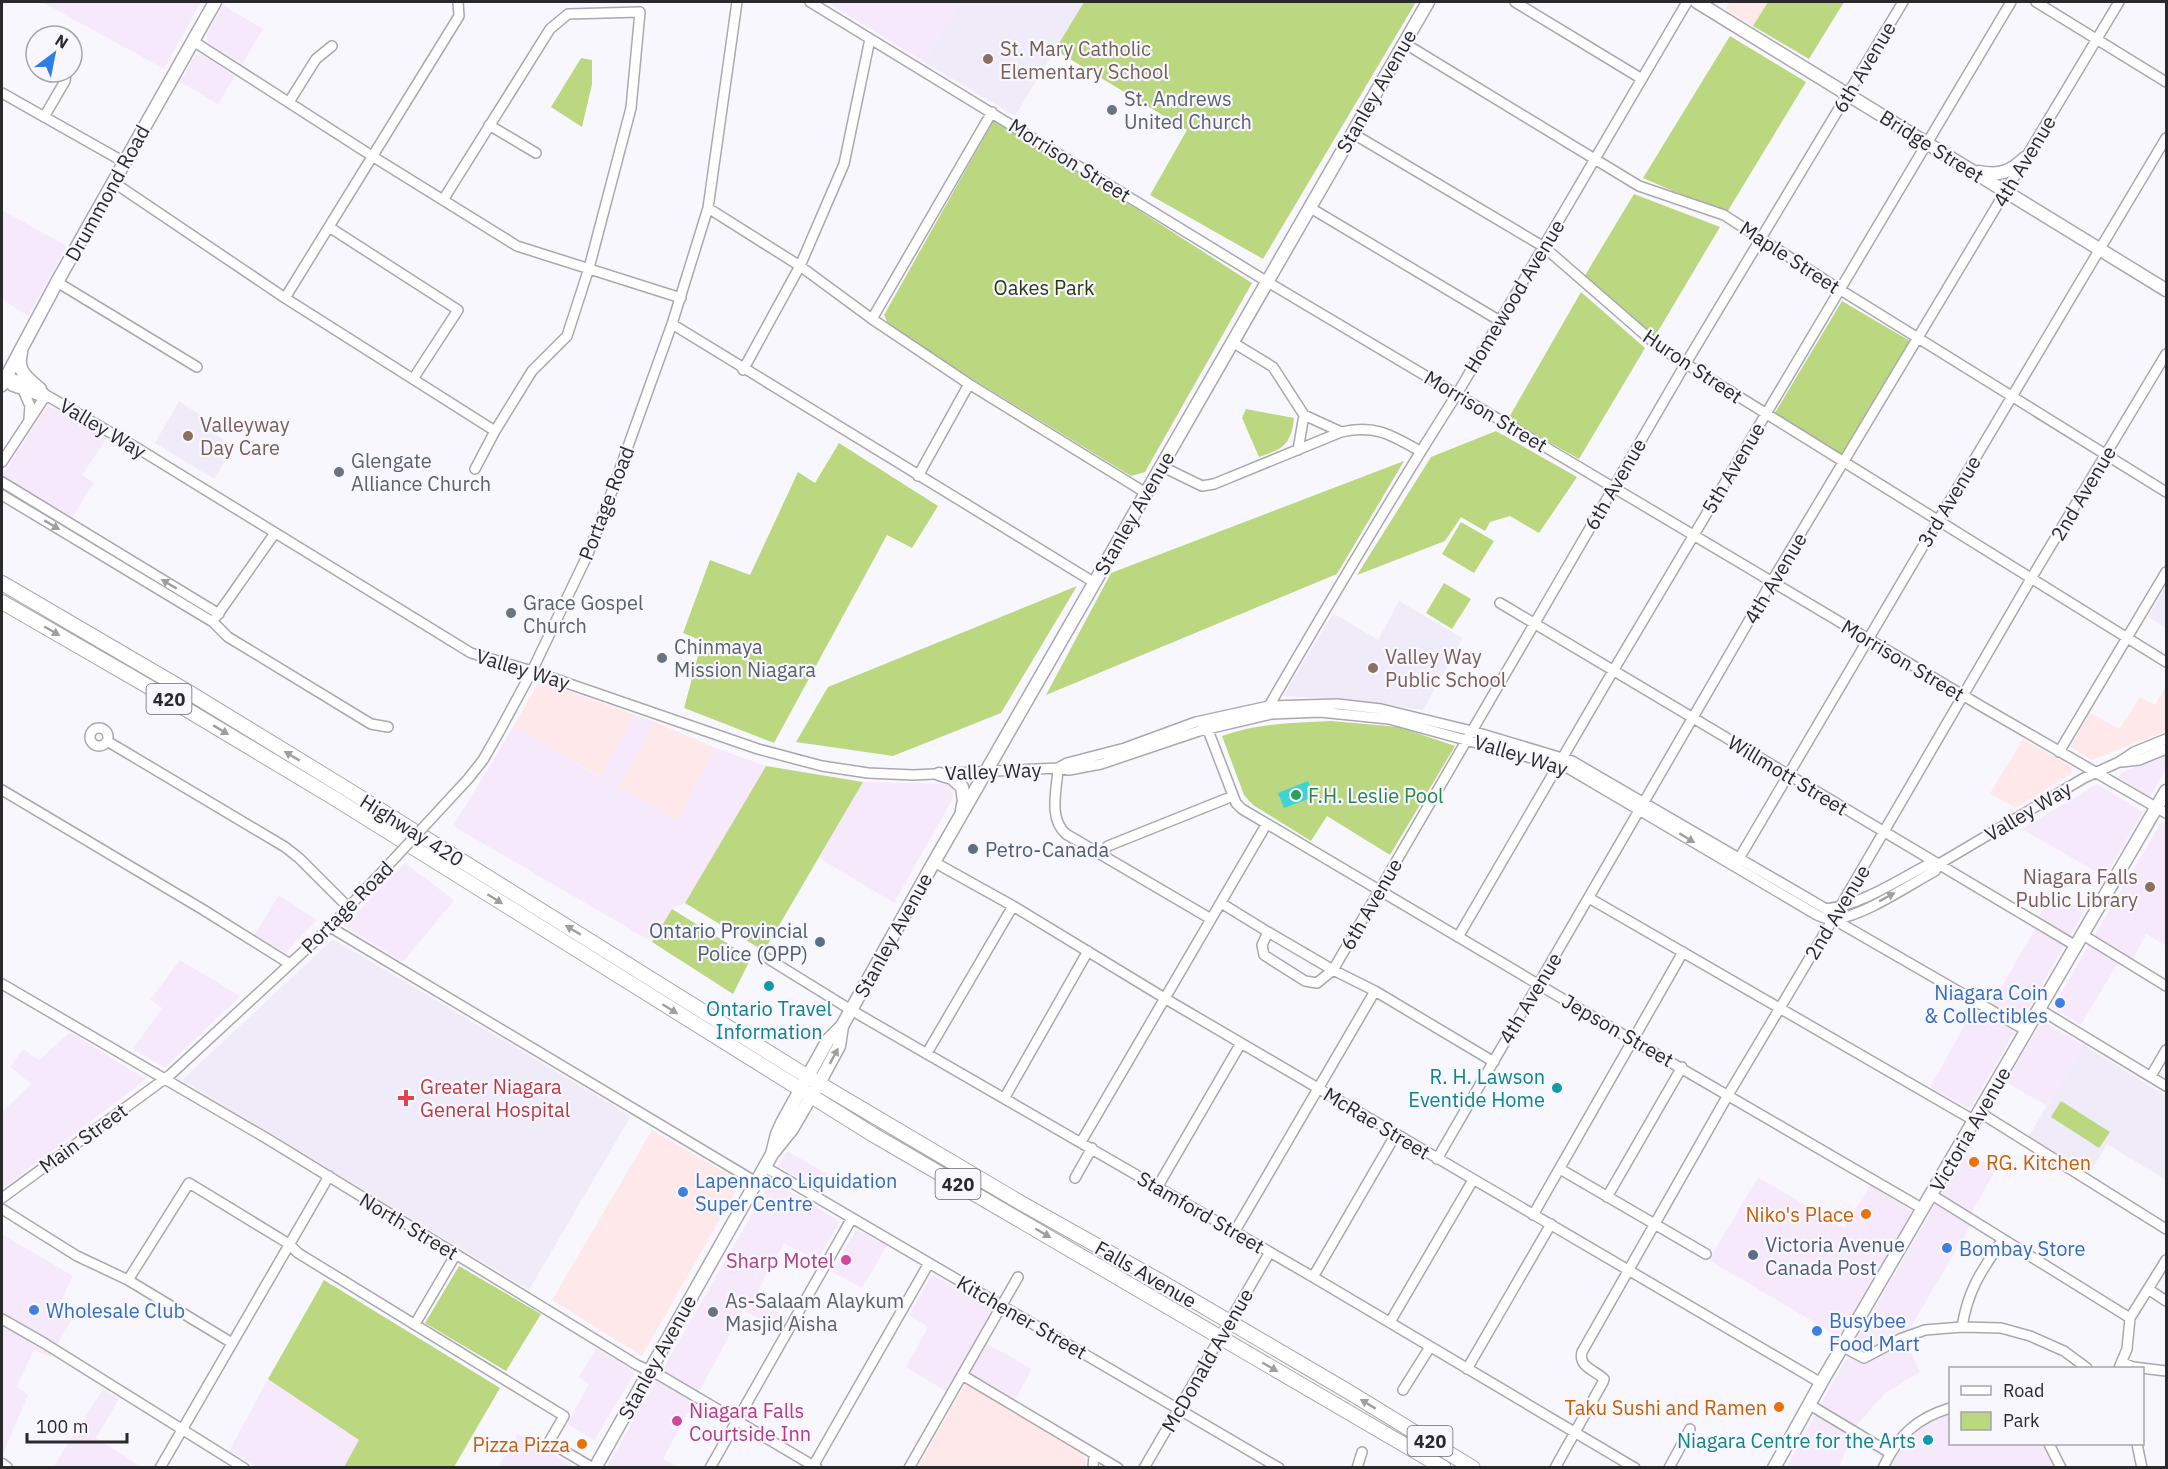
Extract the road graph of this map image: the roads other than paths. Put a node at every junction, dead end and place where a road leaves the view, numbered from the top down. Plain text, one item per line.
1 (215, 2) edge
2 (458, 2) edge
3 (737, 2) edge
4 (810, 2) edge
5 (1428, 2) edge
6 (1515, 2) edge
7 (1687, 2) edge
8 (1697, 2) edge
9 (1903, 2) edge
10 (2011, 2) edge
11 (2036, 2) edge
12 (2119, 2) edge
13 (870, 39) junction
14 (2096, 39) junction
15 (193, 40) junction
16 (1404, 43) junction
17 (332, 46) dead end
18 (1642, 79) junction
19 (2166, 82) edge
20 (63, 84) edge
21 (2, 93) edge
22 (1848, 93) junction
23 (289, 102) junction
24 (992, 112) junction
25 (44, 117) junction
26 (489, 125) junction
27 (1352, 133) junction
28 (2166, 138) edge
29 (1927, 143) junction
30 (536, 153) dead end
31 (372, 156) junction
32 (2025, 158) junction
33 (1594, 160) junction
34 (124, 162) junction
35 (1972, 171) junction
36 (113, 182) junction
37 (2006, 191) junction
38 (443, 200) junction
39 (1309, 207) junction
40 (708, 208) junction
41 (329, 226) junction
42 (1761, 239) junction
43 (1544, 247) junction
44 (2100, 249) junction
45 (800, 266) junction
46 (589, 268) junction
47 (57, 282) junction
48 (1266, 282) junction
49 (1839, 290) junction
50 (2166, 290) edge
51 (285, 298) junction
52 (681, 298) junction
53 (872, 320) junction
54 (1500, 321) junction
55 (672, 324) junction
56 (1918, 338) junction
57 (26, 340) junction
58 (1232, 342) junction
59 (2166, 354) edge
60 (1686, 363) junction
61 (197, 367) dead end
62 (743, 370) junction
63 (413, 380) junction
64 (3, 381) edge
65 (969, 384) junction
66 (23, 390) junction
67 (43, 392) junction
68 (1457, 394) junction
69 (2012, 396) junction
70 (1765, 414) junction
71 (1304, 415) junction
72 (26, 426) junction
73 (495, 431) junction
74 (1341, 432) junction
75 (1298, 450) junction
76 (1420, 451) junction
77 (2106, 455) junction
78 (2, 462) edge
79 (1844, 462) junction
80 (1161, 466) junction
81 (475, 469) dead end
82 (918, 476) junction
83 (2, 482) edge
84 (1614, 487) junction
85 (2166, 492) edge
86 (1146, 493) junction
87 (2, 495) edge
88 (1939, 519) junction
89 (275, 533) junction
90 (1694, 535) junction
91 (2166, 572) edge
92 (2032, 577) junction
93 (1772, 581) junction
94 (1095, 583) junction
95 (2, 584) edge
96 (2, 602) edge
97 (1500, 603) dead end
98 (216, 618) junction
99 (1534, 624) junction
100 (2128, 637) junction
101 (1869, 639) junction
102 (2166, 662) edge
103 (532, 671) junction
104 (1613, 671) junction
105 (1963, 696) junction
106 (1270, 710) junction
107 (1693, 718) junction
108 (1206, 724) junction
109 (388, 727) dead end
110 (1469, 735) junction
111 (2166, 739) edge
112 (107, 741) dead end
113 (2166, 749) edge
114 (2059, 752) junction
115 (1562, 761) junction
116 (2119, 762) junction
117 (1058, 768) junction
118 (986, 773) junction
119 (2095, 773) junction
120 (939, 774) junction
121 (1789, 774) junction
122 (2, 790) edge
123 (2166, 791) edge
124 (1233, 796) junction
125 (1642, 806) junction
126 (2162, 811) edge
127 (960, 818) junction
128 (1266, 825) junction
129 (1884, 832) junction
130 (1101, 854) junction
131 (934, 862) junction
132 (1737, 862) junction
133 (1939, 864) junction
134 (1380, 891) junction
135 (1589, 898) junction
136 (1221, 903) junction
137 (1012, 906) junction
138 (1840, 907) junction
139 (348, 908) junction
140 (1833, 919) junction
141 (1211, 920) junction
142 (330, 927) junction
143 (1268, 932) junction
144 (1458, 937) junction
145 (2079, 940) junction
146 (1088, 951) junction
147 (1683, 952) junction
148 (767, 958) dead end
149 (290, 964) junction
150 (1333, 970) junction
151 (2, 984) edge
152 (1539, 985) junction
153 (2166, 986) edge
154 (1375, 991) junction
155 (1164, 998) junction
156 (1780, 1007) junction
157 (2039, 1009) junction
158 (851, 1010) junction
159 (2027, 1031) junction
160 (1634, 1041) junction
161 (1241, 1043) junction
162 (2166, 1050) edge
163 (927, 1053) junction
164 (1494, 1062) junction
165 (1682, 1068) junction
166 (2151, 1076) junction
167 (165, 1078) junction
168 (2166, 1086) edge
169 (811, 1088) junction
170 (1318, 1089) junction
171 (1728, 1095) junction
172 (1005, 1097) junction
173 (1977, 1117) junction
174 (1396, 1134) junction
175 (1082, 1142) junction
176 (1092, 1148) junction
177 (1437, 1159) junction
178 (765, 1167) junction
179 (1560, 1169) junction
180 (328, 1176) junction
181 (1075, 1178) dead end
182 (1473, 1180) junction
183 (756, 1182) junction
184 (1158, 1186) junction
185 (1932, 1195) junction
186 (1607, 1197) junction
187 (2, 1198) edge
188 (2, 1209) edge
189 (1923, 1209) junction
190 (1533, 1215) junction
191 (852, 1218) junction
192 (1551, 1224) junction
193 (1654, 1224) junction
194 (2166, 1229) edge
195 (1235, 1232) junction
196 (2003, 1239) junction
197 (289, 1244) junction
198 (1270, 1252) junction
199 (456, 1254) junction
200 (1706, 1254) dead end
201 (2166, 1260) edge
202 (929, 1263) junction
203 (1629, 1271) junction
204 (1313, 1276) junction
205 (1018, 1277) dead end
206 (128, 1280) junction
207 (2148, 1289) junction
208 (2166, 1301) edge
209 (1001, 1306) junction
210 (2130, 1318) junction
211 (2, 1319) edge
212 (1229, 1321) junction
213 (1389, 1322) junction
214 (415, 1324) junction
215 (1962, 1327) junction
216 (1220, 1336) junction
217 (232, 1343) junction
218 (1430, 1347) junction
219 (1843, 1347) junction
220 (2121, 1366) edge
221 (2086, 1367) edge
222 (2144, 1368) edge
223 (649, 1369) junction
224 (1467, 1369) junction
225 (2166, 1371) edge
226 (962, 1375) junction
227 (1821, 1383) junction
228 (1403, 1390) dead end
229 (1810, 1405) junction
230 (1178, 1408) junction
231 (1949, 1408) edge
232 (737, 1420) junction
233 (1690, 1429) dead end
234 (182, 1430) junction
235 (1575, 1433) junction
236 (2050, 1445) edge
237 (2137, 1445) edge
238 (1362, 1452) dead end
239 (1890, 1453) junction
240 (1094, 1454) junction
241 (2, 1465) edge
242 (1779, 1465) edge
243 (6, 1467) edge
244 (160, 1467) edge
245 (244, 1467) edge
246 (594, 1467) edge
247 (710, 1467) edge
248 (814, 1467) edge
249 (909, 1467) edge
250 (1093, 1467) edge
251 (1119, 1467) edge
252 (1144, 1467) edge
253 (1279, 1467) edge
254 (1357, 1467) edge
255 (1444, 1467) edge
256 (1473, 1467) edge
257 (1555, 1467) edge
258 (1635, 1467) edge
259 (1669, 1467) edge
260 (1883, 1467) edge
261 (2061, 1467) edge
262 (2142, 1467) edge

1 - 15 main road, Drummond Road
2 - 31 street
3 - 40 street, Portage Road
4 - 13 street, Morrison Street
5 - 16 main road, Stanley Avenue
6 - 18 street
7 - 18 street, Homewood Avenue
8 - 22 main road, Bridge Street
9 - 22 street, 6th Avenue
10 - 29 street, 5th Avenue
11 - 14 street
12 - 14 street, 4th Avenue
13 - 24 street, Morrison Street
13 - 45 street
14 - 19 street
14 - 32 street, 4th Avenue
15 - 23 street
15 - 34 main road, Drummond Road
16 - 27 main road, Stanley Avenue
16 - 33 street, Maple Street
17 - 23 street
18 - 33 street, Homewood Avenue
20 - 25 street
21 - 25 street
22 - 29 main road, Bridge Street
22 - 42 street, 6th Avenue
23 - 31 street
24 - 48 street, Morrison Street
24 - 53 street
25 - 34 street
26 - 30 street
26 - 38 street
26 - 46 street
27 - 39 main road, Stanley Avenue
27 - 43 street, Huron Street
28 - 44 street, 3rd Avenue
29 - 35 main road, Bridge Street
29 - 49 street, 5th Avenue
31 - 38 street
31 - 41 street
32 - 35 main road
32 - 37 street, 4th Avenue
33 - 42 street, Maple Street
33 - 43 street, Homewood Avenue
34 - 36 main road, Drummond Road
35 - 37 main road, Bridge Street
36 - 47 main road, Drummond Road
36 - 51 street
37 - 44 main road, Bridge Street
37 - 56 street, 4th Avenue
38 - 46 street
39 - 48 main road, Stanley Avenue
39 - 54 street
40 - 45 street
40 - 52 street, Portage Road
41 - 51 street
41 - 63 street
42 - 49 street, Maple Street
42 - 60 street, 6th Avenue
43 - 54 street, Homewood Avenue
43 - 60 street, Huron Street
44 - 50 main road, Bridge Street
44 - 69 street, 3rd Avenue
45 - 53 street
45 - 62 street
46 - 52 street
46 - 73 street
47 - 57 main road, Drummond Road
47 - 61 street
48 - 58 main road, Stanley Avenue
48 - 68 street, Morrison Street
49 - 56 street, Maple Street
49 - 70 street, 5th Avenue
51 - 63 street
52 - 55 street, Portage Road
53 - 65 street
54 - 68 street, Homewood Avenue
55 - 62 street
55 - 103 street, Portage Road
56 - 69 street, Maple Street
56 - 79 street, 4th Avenue
57 - 64 main road, Drummond Road
57 - 67 main road
58 - 71 street
58 - 80 main road, Stanley Avenue
59 - 77 street, 2nd Avenue
60 - 70 street, Huron Street
60 - 84 street, 6th Avenue
62 - 82 street
63 - 73 street
64 - 66 street, Valley Way
64 - 67 street, Valley Way
65 - 82 street
65 - 86 street
66 - 67 street, Valley Way
66 - 72 street
67 - 72 street
67 - 89 street, Valley Way
68 - 76 street, Homewood Avenue
68 - 84 street, Morrison Street
69 - 77 street, Maple Street
69 - 88 street, 3rd Avenue
70 - 79 street, Huron Street
70 - 90 street, 5th Avenue
71 - 74 street
71 - 75 street
72 - 78 street
73 - 81 street
74 - 75 street
74 - 76 street
75 - 80 street
76 - 106 street, Homewood Avenue
77 - 85 street, Maple Street
77 - 92 street, 2nd Avenue
79 - 88 street, Huron Street
79 - 93 street, 4th Avenue
80 - 86 main road, Stanley Avenue
82 - 94 street
98 -> 83 street
84 - 90 street, Morrison Street
84 - 99 street, 6th Avenue
86 - 94 main road, Stanley Avenue
87 -> 98 street
88 - 92 street, Huron Street
88 - 101 street, 3rd Avenue
89 - 98 street
89 - 103 street, Valley Way
90 - 93 street, Morrison Street
90 - 104 street, 5th Avenue
91 - 100 street
92 - 100 street, Huron Street
92 - 105 street, 2nd Avenue
93 - 101 street, Morrison Street
93 - 107 street, 4th Avenue
94 - 118 main road, Stanley Avenue
169 -> 95 highway, Highway 420 / 420
96 -> 169 highway, Highway 420 / 420
97 - 99 street, Willmott Street
98 - 109 street
99 - 104 street, Willmott Street
99 - 110 street, 6th Avenue
100 - 102 street, Huron Street
100 - 114 street
101 - 105 street, Morrison Street
101 - 121 street, 3rd Avenue
103 - 120 street, Valley Way
103 - 139 street, Portage Road, bridge
104 - 107 street, Willmott Street
104 - 115 street, 5th Avenue
105 - 114 street, Morrison Street
105 - 129 street, 2nd Avenue
106 - 108 street, Valley Way
106 - 110 street, Valley Way
107 - 121 street, Willmott Street
107 - 125 street, 4th Avenue
108 - 117 street, Valley Way
108 - 124 street, Jepson Street
110 - 115 street, Valley Way
110 - 134 street, 6th Avenue
111 - 116 street, Valley Way
112 - 139 street
113 - 116 street, Valley Way
114 - 119 street, Morrison Street
115 - 125 street, Valley Way
115 - 144 street, 5th Avenue
116 - 119 street, Valley Way
117 - 118 street, Valley Way
117 - 130 street
118 - 120 street, Valley Way
118 - 127 main road, Stanley Avenue
119 - 126 street, Morrison Street
119 - 133 street, Valley Way
120 - 127 main road
121 - 129 street, Willmott Street
121 - 132 street, 3rd Avenue
122 - 149 street
123 - 126 main road, Victoria Avenue
124 - 128 street, Jepson Street
124 - 130 street
125 - 132 street, Valley Way
125 - 135 street, 4th Avenue
126 - 145 main road, Victoria Avenue
127 - 131 main road, Stanley Avenue
128 - 134 street, Jepson Street
128 - 136 street
129 - 133 street, Willmott Street
129 - 138 street, 2nd Avenue
130 - 141 street
131 - 137 street, McRae Street
131 - 158 main road, Stanley Avenue
132 - 138 street, Valley Way
132 - 140 street, Valley Way
133 - 138 street, Valley Way
140 -> 133 street, Valley Way
133 - 145 street, Willmott Street
134 - 144 street, Jepson Street
134 - 150 street, 6th Avenue
135 - 147 street
135 - 152 street, 4th Avenue
136 - 141 street
136 - 143 street
137 - 146 street, McRae Street
137 - 163 street
138 - 140 street, 2nd Avenue
139 - 142 street, Portage Road
140 - 156 street, 2nd Avenue
140 - 159 street
141 - 155 street
142 - 149 street, Portage Road
142 - 183 street
143 - 150 street
143 - 150 street
144 - 152 street, Jepson Street
145 - 153 street, Willmott Street
145 - 157 main road, Victoria Avenue
146 - 155 street, McRae Street
146 - 172 street
147 - 156 street
147 - 160 street
148 - 158 street, Stamford Street
149 - 167 street, Portage Road
150 - 154 street
151 - 167 street, North Street
152 - 160 street, Jepson Street
152 - 164 street, 4th Avenue
154 - 164 street
154 - 170 street
155 - 161 street, McRae Street
155 - 175 street
156 - 171 street, 2nd Avenue
156 - 173 street
157 - 159 main road, Victoria Avenue
157 - 166 street
158 - 163 street, Stamford Street
158 - 169 main road, Stanley Avenue
159 - 173 main road, Victoria Avenue
160 - 165 street, Jepson Street
160 - 179 street
161 - 170 street, McRae Street
161 - 184 street
162 - 166 street
163 - 172 street, Stamford Street
164 - 177 street, 4th Avenue
165 - 171 street, Jepson Street
165 - 186 street
166 - 168 street
167 - 180 street, North Street
167 - 187 street, Main Street
169 - 178 main road, Stanley Avenue
169 - 212 highway, Falls Avenue / 420
169 -> 216 highway, Falls Avenue / 420
170 - 174 street, McRae Street
170 - 195 street
171 - 189 street, Jepson Street
171 - 193 street, 2nd Avenue
172 - 175 street, Stamford Street
173 - 185 main road, Victoria Avenue
173 - 194 street
174 - 177 street, McRae Street
174 - 204 street
175 - 176 street, Stamford Street
176 - 181 street
176 - 184 street, Stamford Street
177 - 182 street, McRae Street
178 - 183 main road, Stanley Avenue
178 - 191 street, Kitchener Street
179 - 186 street
179 - 190 street
180 - 197 street
180 - 199 street, North Street
182 - 190 street, McRae Street
182 - 213 street
183 - 223 main road, Stanley Avenue
184 - 195 street, Stamford Street
185 - 189 main road, Victoria Avenue
185 - 196 street
186 - 193 street
188 - 206 street
189 - 219 main road, Victoria Avenue
190 - 192 street, McRae Street
191 - 202 street, Kitchener Street
191 - 232 street
192 - 203 street, McRae Street
192 - 224 street
193 - 200 street
193 - 203 street, 2nd Avenue
195 - 198 street, Stamford Street
196 - 210 street
196 - 215 street
197 - 206 street
197 - 214 street
197 - 217 street
198 - 204 street, Stamford Street
198 - 212 street, McDonald Avenue
199 - 214 street
199 - 223 street, North Street
201 - 207 street
202 - 209 street, Kitchener Street
202 - 248 street
203 - 227 street, McRae Street
203 - 235 street, 2nd Avenue
204 - 213 street, Stamford Street
205 - 209 street
206 - 217 street
207 - 208 street
207 - 210 street
209 - 226 street
209 - 230 street, Kitchener Street
210 - 220 street
211 - 234 street
212 - 216 street, McDonald Avenue
256 -> 212 highway, Falls Avenue / 420
213 - 218 street, Stamford Street
214 - 246 street
215 - 219 street
215 - 221 street
216 - 230 street, McDonald Avenue
216 -> 255 highway, Falls Avenue / 420
217 - 234 street
218 - 224 street, Stamford Street
218 - 228 street
219 - 227 main road, Victoria Avenue
222 - 225 street
223 - 232 street, North Street
223 - 246 main road, Stanley Avenue
224 - 235 street, Stamford Street
226 - 240 street
226 - 249 street
227 - 229 main road, Victoria Avenue
229 - 239 street
229 - 242 main road, Victoria Avenue
230 - 252 street, McDonald Avenue
230 - 253 street, Kitchener Street
231 - 239 street
232 - 247 street
232 - 248 street, North Street
233 - 259 street
234 - 244 street
234 - 245 street
235 - 257 street, 2nd Avenue
235 - 258 street, Stamford Street
236 - 261 street
237 - 262 street
238 - 254 street
239 - 260 street
240 - 250 street
240 - 251 street
241 - 243 main road

